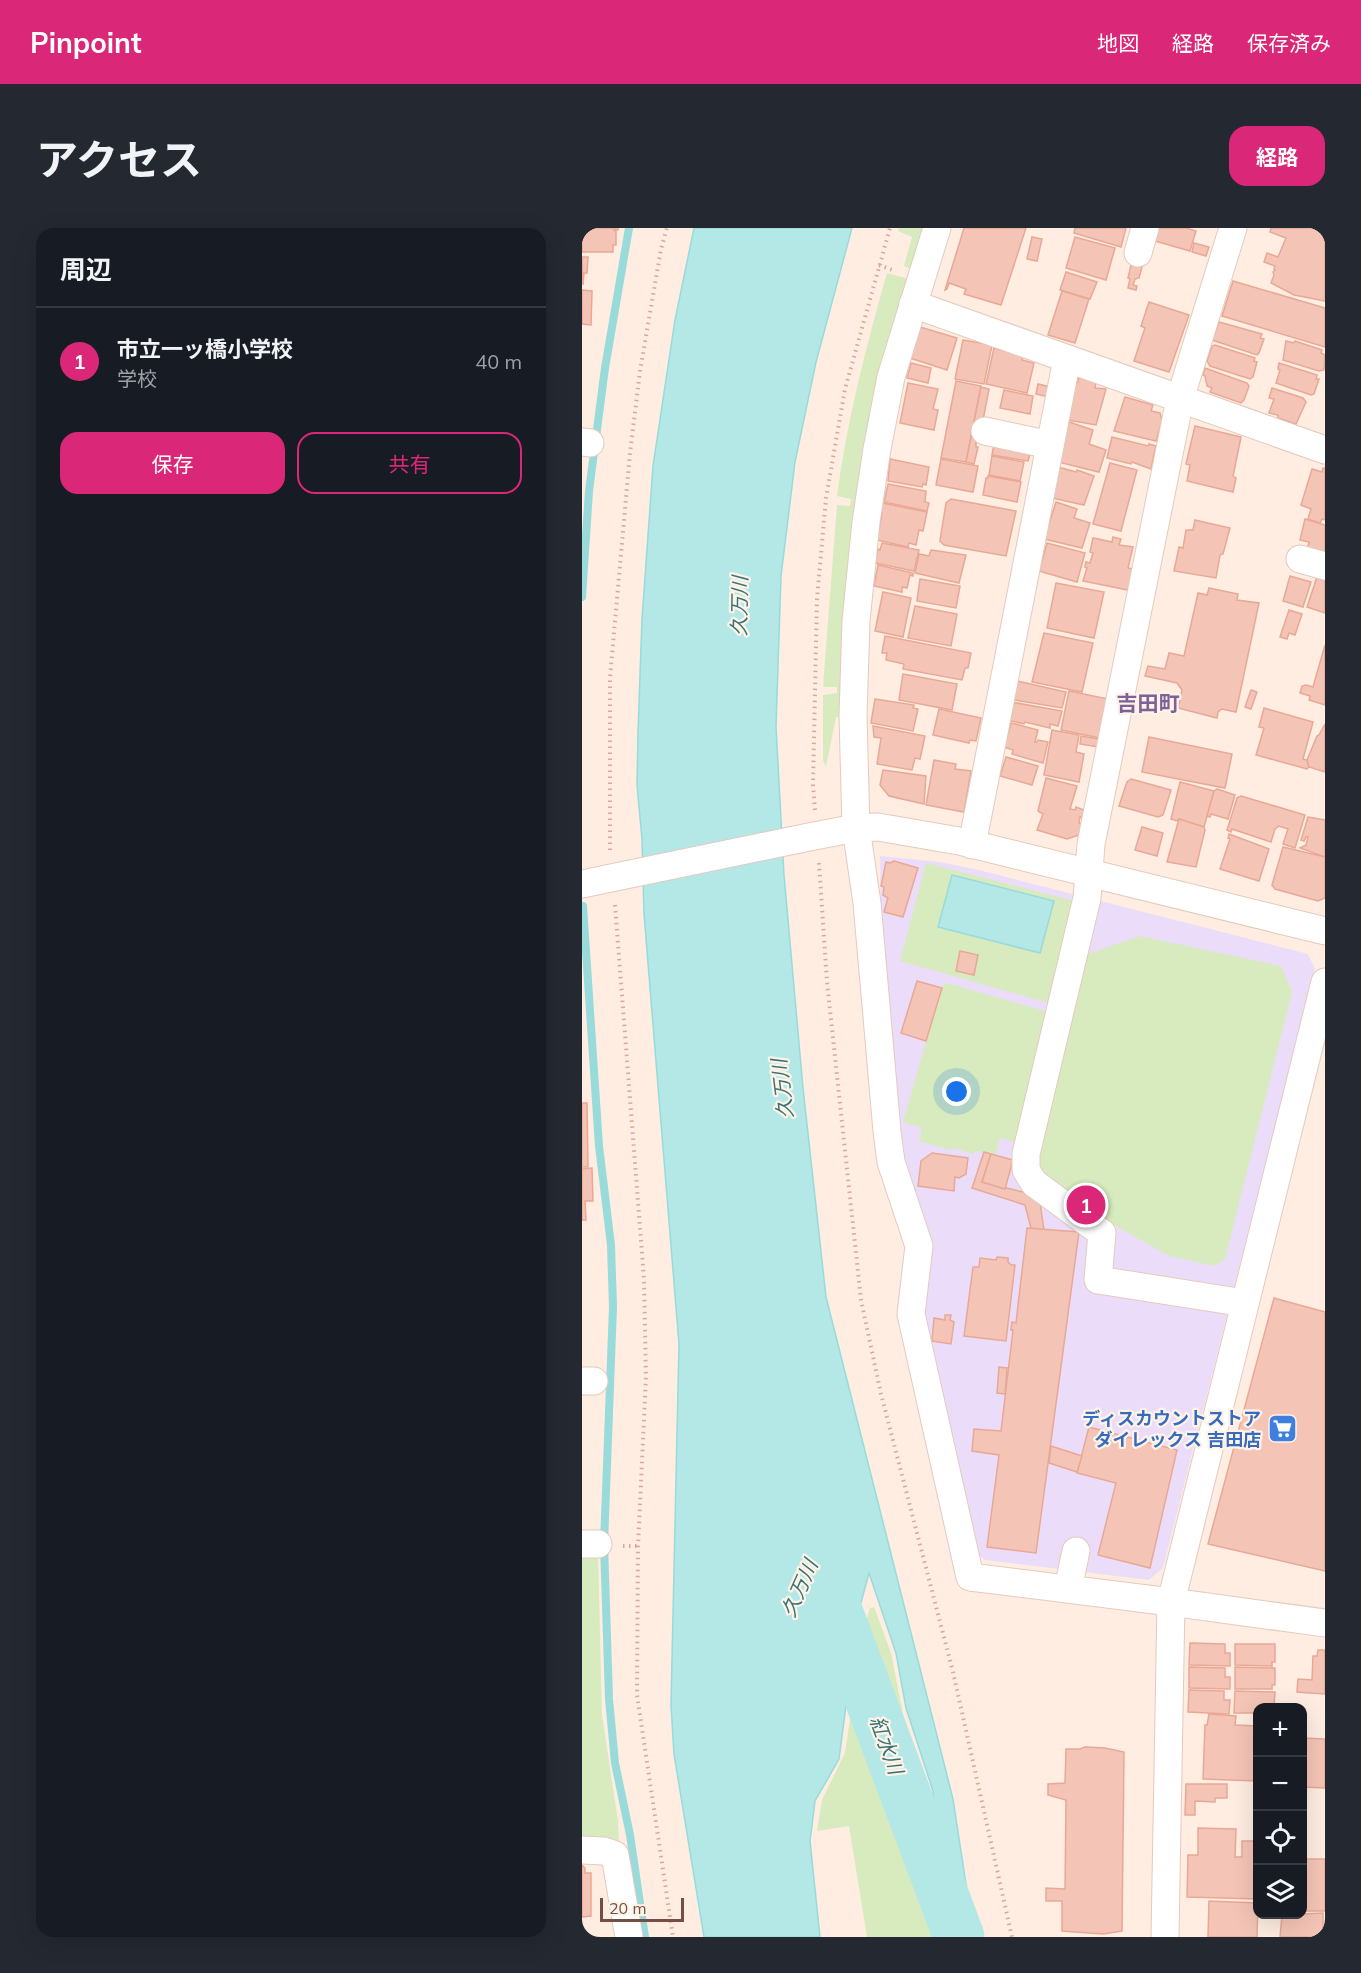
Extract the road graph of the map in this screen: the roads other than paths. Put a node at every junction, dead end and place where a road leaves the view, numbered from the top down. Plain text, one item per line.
1 (937, 228) edge
2 (1233, 228) edge
3 (913, 304) junction
4 (1067, 359) junction
5 (1180, 399) junction
6 (984, 431) dead end
7 (1050, 445) junction
8 (1325, 450) edge
9 (856, 828) junction
10 (972, 844) junction
11 (1089, 873) junction
12 (582, 884) edge
13 (1325, 931) edge
14 (1325, 982) edge
15 (1232, 1301) dead end
16 (1076, 1551) dead end
17 (1068, 1589) junction
18 (1171, 1602) junction
19 (1325, 1623) edge
20 (582, 1850) edge
21 (629, 1937) edge
22 (1165, 1937) edge

1 - 3 street
2 - 5 street
3 - 4 street
3 - 9 street
4 - 5 street
4 - 7 street
5 - 8 street
5 - 11 street
6 - 7 street
7 - 10 street
9 - 10 street
9 - 12 street
9 - 17 street
10 - 11 street
11 - 13 street
11 - 15 street
14 - 18 street
16 - 17 street
17 - 18 street
18 - 19 street
18 - 22 street
20 - 21 street

